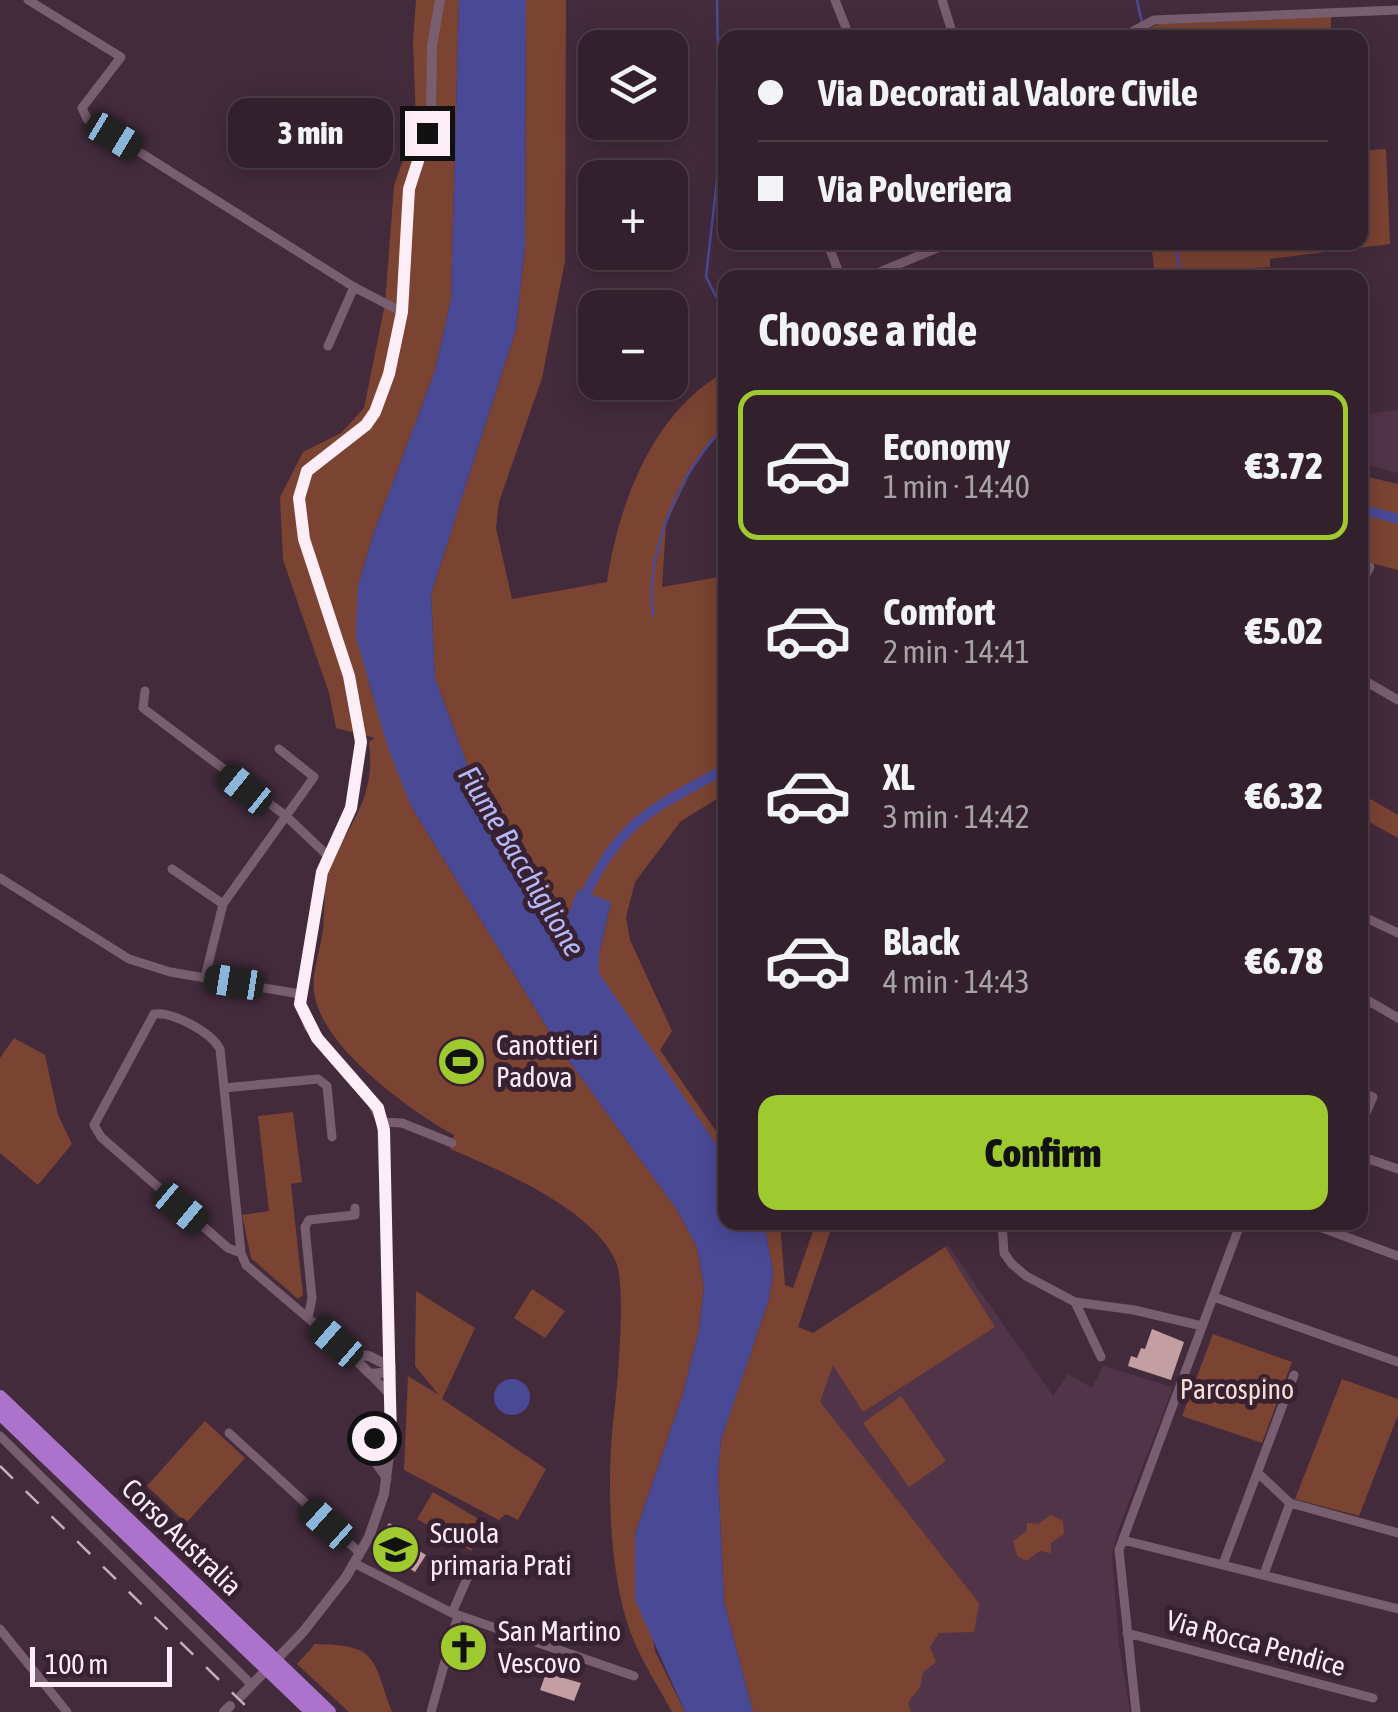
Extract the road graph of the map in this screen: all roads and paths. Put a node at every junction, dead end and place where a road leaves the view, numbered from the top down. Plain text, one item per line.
1 (28, 0) edge
2 (440, 0) edge
3 (835, 0) edge
4 (942, 0) edge
5 (1294, 0) edge
6 (1398, 10) edge
7 (1294, 14) junction
8 (847, 30) edge
9 (951, 30) edge
10 (1132, 30) edge
11 (933, 250) edge
12 (884, 270) edge
13 (354, 287) junction
14 (402, 312) junction
15 (328, 346) dead end
16 (1370, 567) dead end
17 (1368, 571) edge
18 (1368, 683) edge
19 (146, 691) dead end
20 (1398, 700) edge
21 (279, 749) dead end
22 (286, 816) junction
23 (328, 856) junction
24 (172, 869) dead end
25 (0, 878) edge
26 (223, 904) junction
27 (1368, 919) edge
28 (1398, 933) edge
29 (205, 977) junction
30 (300, 994) junction
31 (1368, 1001) edge
32 (1398, 1018) edge
33 (224, 1088) junction
34 (382, 1122) junction
35 (332, 1136) dead end
36 (452, 1143) dead end
37 (1368, 1159) edge
38 (1398, 1169) edge
39 (355, 1208) dead end
40 (1003, 1230) edge
41 (1239, 1230) edge
42 (1328, 1230) edge
43 (240, 1253) junction
44 (1398, 1256) edge
45 (1214, 1297) junction
46 (1075, 1302) junction
47 (308, 1318) junction
48 (1202, 1326) junction
49 (390, 1337) junction
50 (349, 1354) junction
51 (369, 1356) junction
52 (1100, 1357) dead end
53 (1398, 1362) edge
54 (391, 1370) junction
55 (370, 1374) junction
56 (1294, 1374) dead end
57 (391, 1396) junction
58 (0, 1397) edge
59 (0, 1413) edge
60 (228, 1434) dead end
61 (0, 1436) edge
62 (391, 1444) junction
63 (1258, 1473) junction
64 (388, 1480) junction
65 (1290, 1502) junction
66 (1398, 1532) edge
67 (1122, 1540) junction
68 (357, 1558) junction
69 (1223, 1564) junction
70 (473, 1565) dead end
71 (1264, 1574) junction
72 (1398, 1609) edge
73 (455, 1614) junction
74 (0, 1629) edge
75 (1127, 1633) junction
76 (261, 1655) junction
77 (280, 1672) junction
78 (634, 1676) dead end
79 (252, 1685) junction
80 (242, 1696) dead end
81 (1372, 1698) dead end
82 (67, 1712) edge
83 (312, 1712) edge
84 (329, 1712) edge
85 (432, 1712) edge
86 (1136, 1712) edge

1 - 13 street
2 - 14 street
3 - 8 street
4 - 9 street
5 - 7 street
6 - 7 street
7 - 10 street
11 - 12 street
13 - 14 street
13 - 15 street
14 - 23 street
16 - 17 street
18 - 20 street
19 - 22 street
21 - 22 street
22 - 23 street
22 - 26 street
23 - 30 street
24 - 26 street
25 - 29 street
26 - 29 street
27 - 28 street
29 - 30 street
30 - 34 street
31 - 32 street
33 - 35 street
33 - 43 street
33 - 43 street
34 - 36 street
34 - 49 street
37 - 38 street
39 - 47 street
40 - 46 street
41 - 45 street
42 - 44 street
43 - 47 street
45 - 48 street
45 - 53 street
46 - 48 street
46 - 52 street
47 - 50 street
48 - 67 street
49 - 51 street
49 - 54 street
50 - 51 street
50 - 55 street
51 - 54 street
54 - 55 street
54 - 57 street
55 - 57 street
56 - 63 street
57 - 62 street
58 - 76 highway, Corso Australia
59 - 76 highway, Corso Australia
60 - 68 street
61 - 79 street
62 - 64 street
62 - 64 street
63 - 65 street
63 - 69 street
64 - 68 street
65 - 66 street
65 - 71 street
67 - 69 street
67 - 75 street
68 - 73 street
68 - 79 street
69 - 71 street
70 - 73 street
71 - 72 street
73 - 78 street
73 - 85 street
74 - 82 street
75 - 81 street, Via Rocca Pendice
75 - 86 street
76 - 77 highway, Corso Australia
77 - 83 highway, Corso Australia
77 - 84 highway, Corso Australia
79 - 80 street

